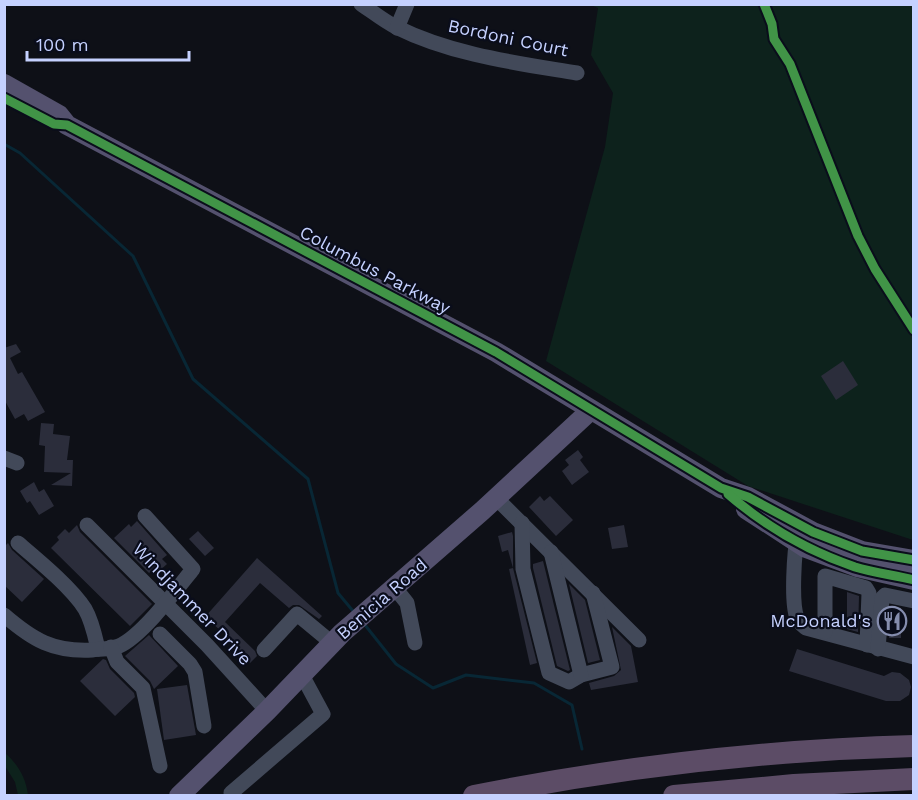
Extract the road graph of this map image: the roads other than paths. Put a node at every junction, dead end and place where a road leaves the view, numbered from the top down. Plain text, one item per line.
1 (361, 4) edge
2 (406, 4) edge
3 (397, 28) junction
4 (577, 73) dead end
5 (4, 84) edge
6 (4, 98) edge
7 (67, 125) junction
8 (591, 410) junction
9 (496, 498) junction
10 (145, 516) dead end
11 (522, 523) junction
12 (87, 525) dead end
13 (798, 533) junction
14 (18, 543) dead end
15 (551, 551) junction
16 (914, 560) edge
17 (914, 580) edge
18 (395, 588) junction
19 (593, 593) junction
20 (914, 601) edge
21 (164, 604) junction
22 (4, 615) edge
23 (825, 632) junction
24 (160, 634) dead end
25 (639, 640) dead end
26 (332, 643) junction
27 (415, 644) dead end
28 (207, 645) junction
29 (872, 647) junction
30 (104, 648) junction
31 (264, 650) dead end
32 (914, 657) edge
33 (190, 664) junction
34 (302, 675) junction
35 (581, 675) junction
36 (267, 711) junction
37 (204, 726) dead end
38 (914, 746) edge
39 (160, 766) dead end
40 (914, 779) edge
41 (231, 793) dead end
42 (179, 795) edge
43 (474, 795) edge
44 (674, 795) edge

1 - 3 street, Bordoni Court
2 - 3 street
3 - 4 street, Bordoni Court
5 - 7 main road, Columbus Parkway
6 - 7 main road, Columbus Parkway
7 - 8 main road, Columbus Parkway
8 - 9 main road, Benicia Road
8 - 13 main road, Columbus Parkway
9 - 11 street
9 - 18 main road, Benicia Road
10 - 21 street
11 - 15 street
11 - 35 street
12 - 21 street, Windjammer Drive
13 - 16 main road, Columbus Parkway
13 - 17 main road, Columbus Parkway
13 - 23 street
14 - 30 street
15 - 19 street
15 - 35 street
18 - 26 main road, Benicia Road
18 - 27 street
19 - 25 street
19 - 35 street
20 - 29 street
21 - 28 street, Windjammer Drive
21 - 30 street
22 - 30 street
23 - 29 street
23 - 29 street
24 - 33 street
26 - 31 street
26 - 34 main road, Benicia Road
28 - 33 street
28 - 36 street, Windjammer Drive
29 - 32 street
30 - 39 street
33 - 37 street
34 - 36 main road, Benicia Road
34 - 41 street
36 - 42 main road, Benicia Road
38 - 43 highway
40 - 44 highway

